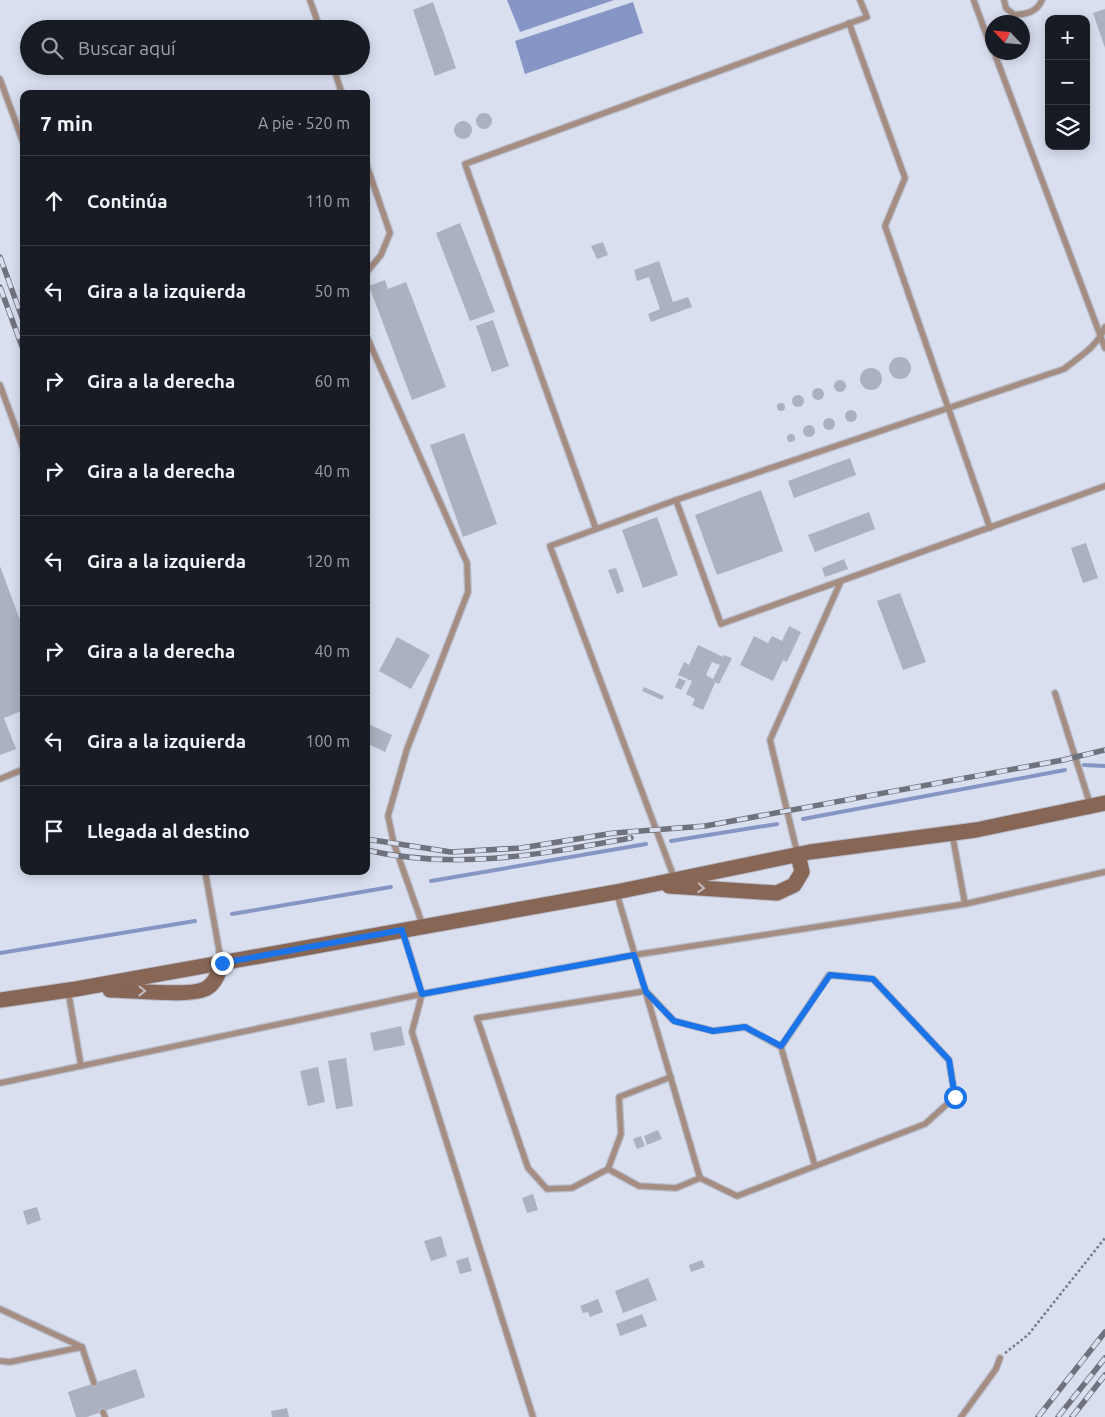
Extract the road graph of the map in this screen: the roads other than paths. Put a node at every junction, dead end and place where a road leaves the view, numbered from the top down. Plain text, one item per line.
1 (310, 0) edge
2 (860, 0) edge
3 (975, 0) edge
4 (1004, 0) edge
5 (1042, 0) edge
6 (317, 20) edge
7 (849, 23) junction
8 (985, 28) edge
9 (996, 60) edge
10 (336, 75) edge
11 (0, 79) edge
12 (341, 90) edge
13 (20, 134) edge
14 (370, 176) edge
15 (370, 268) edge
16 (1105, 328) edge
17 (1102, 337) junction
18 (370, 344) edge
19 (1105, 348) edge
20 (0, 385) edge
21 (948, 408) junction
22 (20, 440) edge
23 (1105, 487) edge
24 (676, 500) junction
25 (990, 528) junction
26 (596, 529) junction
27 (841, 581) junction
28 (1054, 693) dead end
29 (20, 771) edge
30 (0, 779) edge
31 (1098, 805) edge
32 (952, 833) junction
33 (798, 854) junction
34 (1105, 872) edge
35 (206, 875) edge
36 (675, 880) junction
37 (652, 884) junction
38 (616, 892) junction
39 (964, 904) junction
40 (423, 926) junction
41 (402, 930) junction
42 (634, 955) junction
43 (222, 963) junction
44 (72, 990) junction
45 (646, 992) junction
46 (422, 994) junction
47 (0, 1000) edge
48 (781, 1046) junction
49 (81, 1066) junction
50 (671, 1077) junction
51 (0, 1083) edge
52 (815, 1166) junction
53 (608, 1169) junction
54 (700, 1178) junction
55 (0, 1309) edge
56 (82, 1347) junction
57 (1000, 1358) road end
58 (0, 1361) edge
59 (94, 1384) dead end
60 (533, 1417) edge
61 (961, 1417) edge

1 - 6 lane
2 - 7 lane
3 - 8 lane
4 - 5 lane
7 - 21 lane
7 - 26 lane
9 - 17 lane
10 - 12 lane
11 - 13 lane
14 - 15 lane
16 - 17 lane
17 - 19 lane
17 - 21 lane
18 - 40 lane
20 - 22 lane
21 - 24 lane
21 - 25 lane
23 - 25 lane
24 - 26 lane
24 - 27 lane
25 - 27 lane
26 - 36 lane
27 - 33 lane
28 - 31 lane
29 - 30 lane
31 - 32 main road
32 - 33 main road
32 - 39 lane
33 - 36 main road
37 -> 33 main road
34 - 39 lane
35 - 43 lane
36 - 37 main road
37 - 38 main road
38 - 40 main road
38 - 42 lane
39 - 42 lane
40 - 41 main road
41 - 43 main road
41 - 46 lane
42 - 45 lane
42 - 46 lane
43 - 44 main road
44 -> 43 main road
44 - 47 main road
44 - 49 lane
45 - 48 lane
45 - 50 lane
45 - 53 lane
46 - 49 lane
46 - 60 lane
48 - 52 lane
48 - 52 lane
49 - 51 lane
50 - 53 lane
50 - 54 lane
52 - 54 lane
53 - 54 lane
55 - 56 lane
56 - 58 lane
56 - 59 lane
57 - 61 lane

